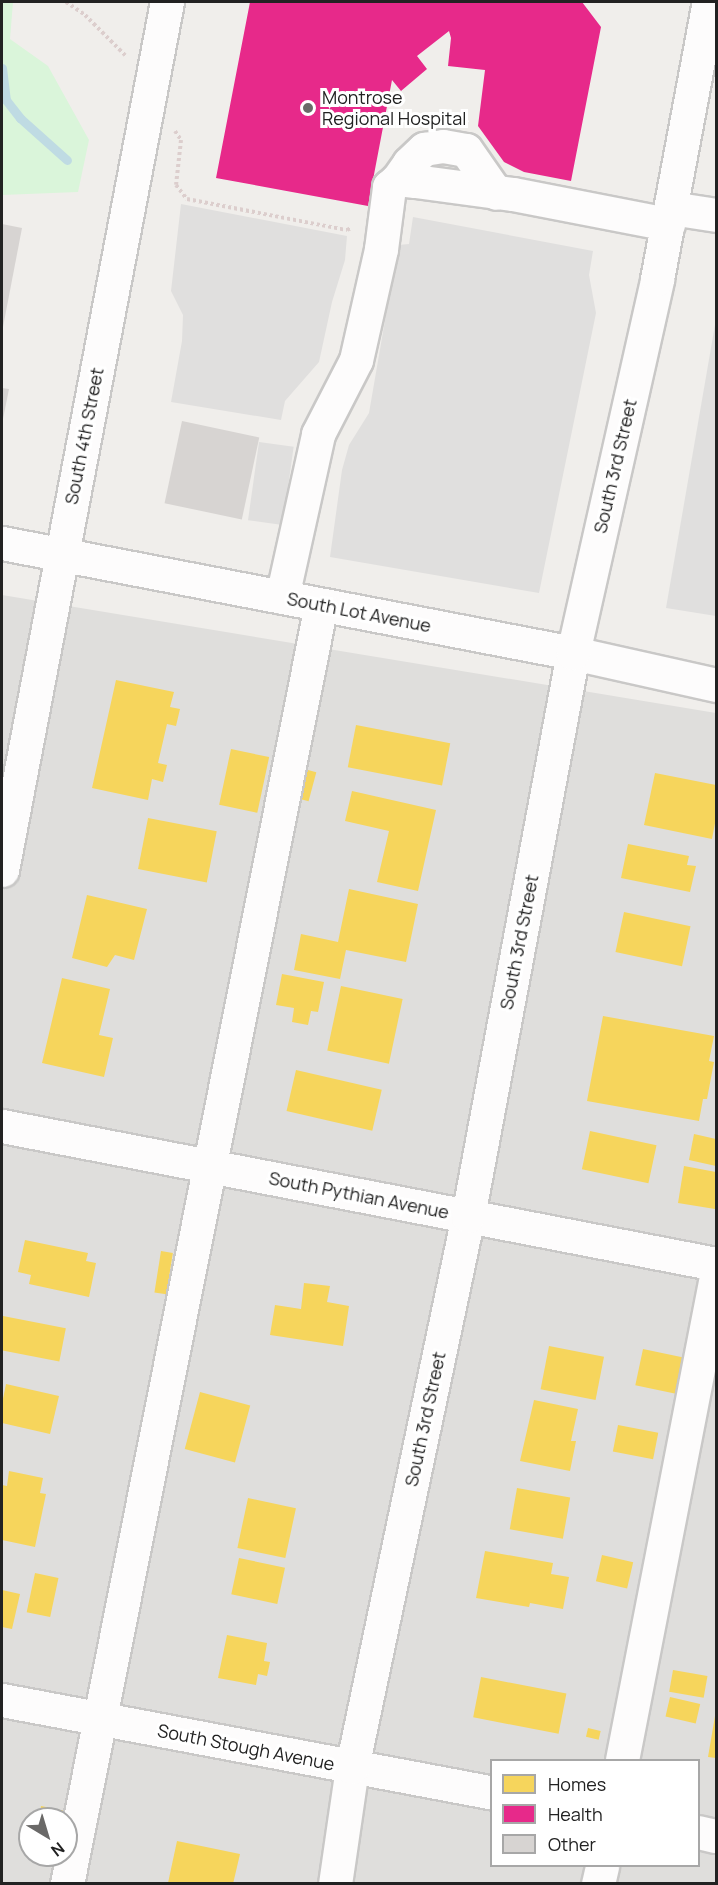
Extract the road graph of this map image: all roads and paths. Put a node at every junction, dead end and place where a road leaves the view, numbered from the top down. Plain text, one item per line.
1 (66, 2) edge
2 (167, 2) edge
3 (709, 2) edge
4 (150, 92) junction
5 (717, 214) edge
6 (669, 216) junction
7 (384, 221) junction
8 (2, 543) edge
9 (61, 555) junction
10 (282, 597) junction
11 (321, 604) junction
12 (573, 653) junction
13 (717, 686) edge
14 (2, 870) edge
15 (2, 1126) edge
16 (209, 1166) junction
17 (468, 1216) junction
18 (717, 1264) edge
19 (717, 1277) edge
20 (2, 1700) edge
21 (99, 1719) junction
22 (622, 1759) edge
23 (352, 1767) junction
24 (490, 1793) edge
25 (700, 1832) edge
26 (717, 1836) edge
27 (602, 1867) edge
28 (67, 1884) edge
29 (335, 1884) edge
30 (598, 1884) edge

1 - 4 path
2 - 4 street, South 4th Street
3 - 6 street, South 3rd Street
4 - 7 path
4 - 9 street, South 4th Street
5 - 6 street
6 - 7 street
6 - 12 street, South 3rd Street
7 - 10 street
8 - 9 street, South Lot Avenue
9 - 10 street, South Lot Avenue
9 - 14 street, South 4th Street
10 - 11 street, South Lot Avenue
11 - 12 street, South Lot Avenue
11 - 16 street
12 - 13 street, South Lot Avenue
12 - 17 street, South 3rd Street
15 - 16 street, South Pythian Avenue
16 - 17 street, South Pythian Avenue
16 - 21 street
17 - 18 street, South Pythian Avenue
17 - 23 street, South 3rd Street
19 - 22 street
20 - 21 street, South Stough Avenue
21 - 23 street, South Stough Avenue
21 - 28 street
23 - 24 street, South Stough Avenue
23 - 29 street, South 3rd Street
25 - 26 street
27 - 30 street

